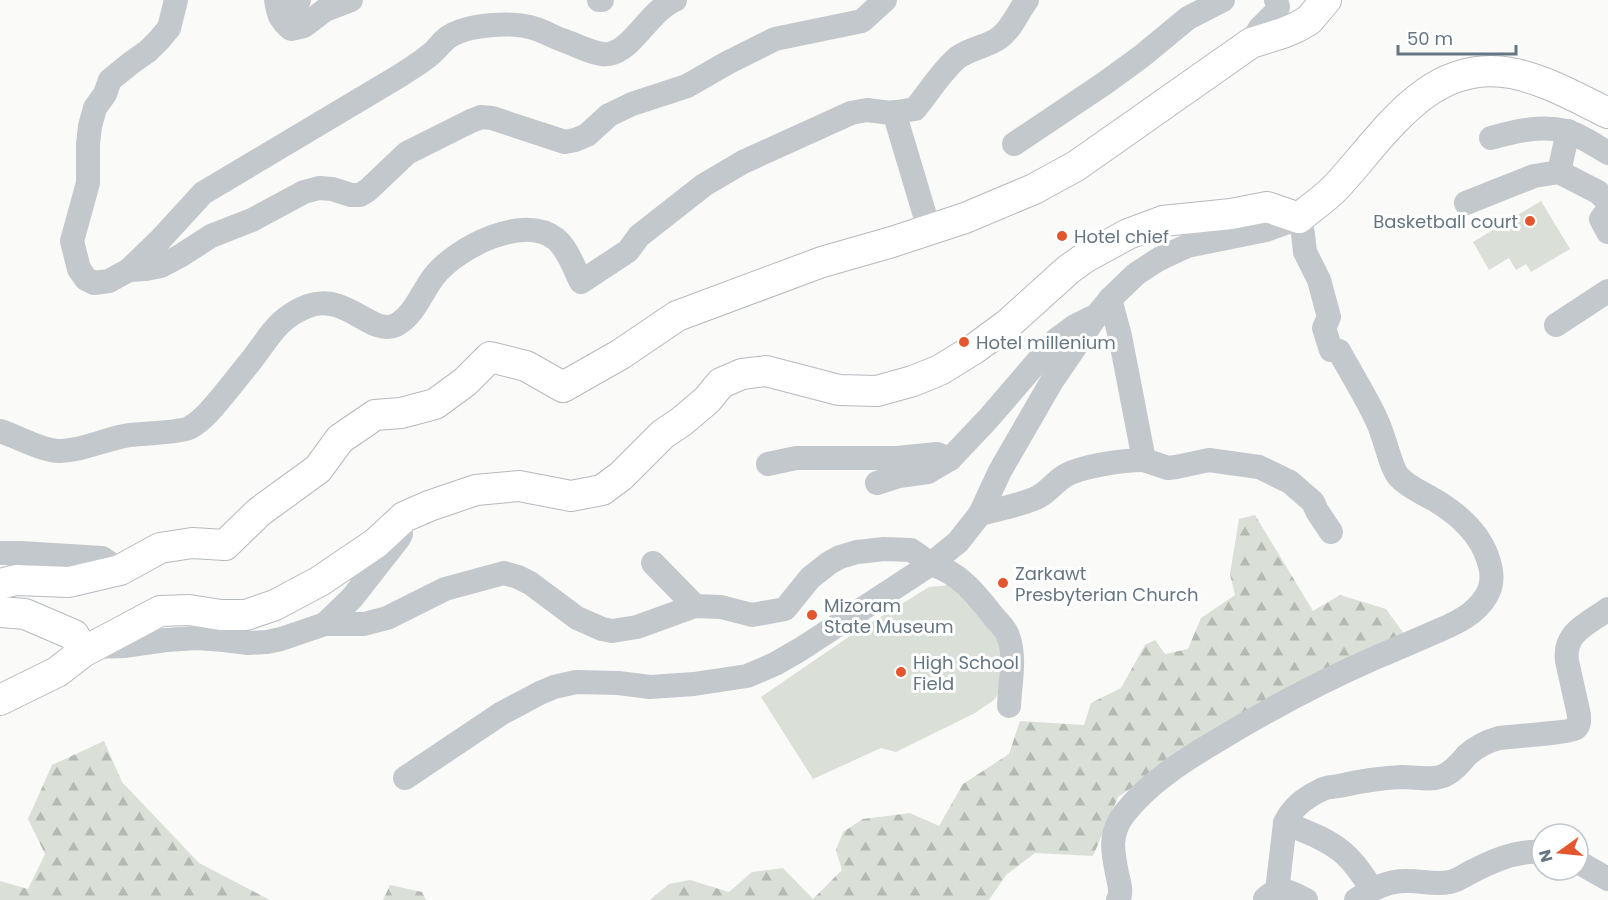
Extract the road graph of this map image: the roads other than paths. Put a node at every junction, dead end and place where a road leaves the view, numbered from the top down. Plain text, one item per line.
1 (176, 0) edge
2 (299, 0) edge
3 (351, 0) edge
4 (675, 0) edge
5 (885, 0) edge
6 (1027, 0) edge
7 (1223, 0) edge
8 (1326, 0) edge
9 (1280, 2) edge
10 (278, 8) edge
11 (1251, 43) junction
12 (894, 112) junction
13 (1608, 113) edge
14 (1568, 131) junction
15 (1491, 138) dead end
16 (1014, 144) dead end
17 (1608, 153) edge
18 (1559, 172) junction
19 (1608, 202) edge
20 (1466, 203) dead end
21 (1608, 210) edge
22 (1299, 218) junction
23 (926, 231) junction
24 (1608, 232) edge
25 (129, 270) junction
26 (1608, 291) edge
27 (1104, 307) junction
28 (1556, 325) dead end
29 (0, 431) edge
30 (950, 459) junction
31 (1144, 460) junction
32 (768, 464) dead end
33 (877, 483) dead end
34 (980, 514) junction
35 (397, 524) junction
36 (1331, 532) dead end
37 (0, 554) edge
38 (653, 563) dead end
39 (931, 564) junction
40 (120, 570) junction
41 (0, 584) edge
42 (695, 606) junction
43 (1608, 609) edge
44 (0, 612) edge
45 (325, 624) junction
46 (88, 650) junction
47 (0, 700) edge
48 (1009, 706) dead end
49 (405, 778) dead end
50 (1285, 823) junction
51 (1530, 854) edge
52 (1590, 869) edge
53 (1608, 879) edge
54 (1364, 894) edge
55 (1273, 897) edge
56 (1118, 900) edge
57 (1306, 900) edge

1 - 25 street
2 - 10 street
3 - 10 street
4 - 25 street
5 - 25 street
6 - 12 street
7 - 16 street
8 - 11 main road
9 - 11 street
11 - 23 main road
12 - 23 street
12 - 29 street
13 - 22 main road
14 - 15 street
14 - 17 street
14 - 18 street
18 - 19 street
18 - 20 street
21 - 24 street
22 - 27 street
22 - 35 main road
22 - 56 street
23 - 40 main road
26 - 28 street
27 - 30 street
27 - 31 street
27 - 34 street
30 - 32 street
30 - 33 street
31 - 34 street
31 - 36 street
34 - 39 street
35 - 45 street
35 - 46 main road
37 - 40 street
38 - 42 street
39 - 42 street
39 - 48 street
39 - 49 street
40 - 41 main road
42 - 45 street
43 - 50 street
44 - 46 main road
45 - 46 street
46 - 47 main road
50 - 54 street
50 - 55 street
51 - 54 street
52 - 53 street
55 - 57 street

